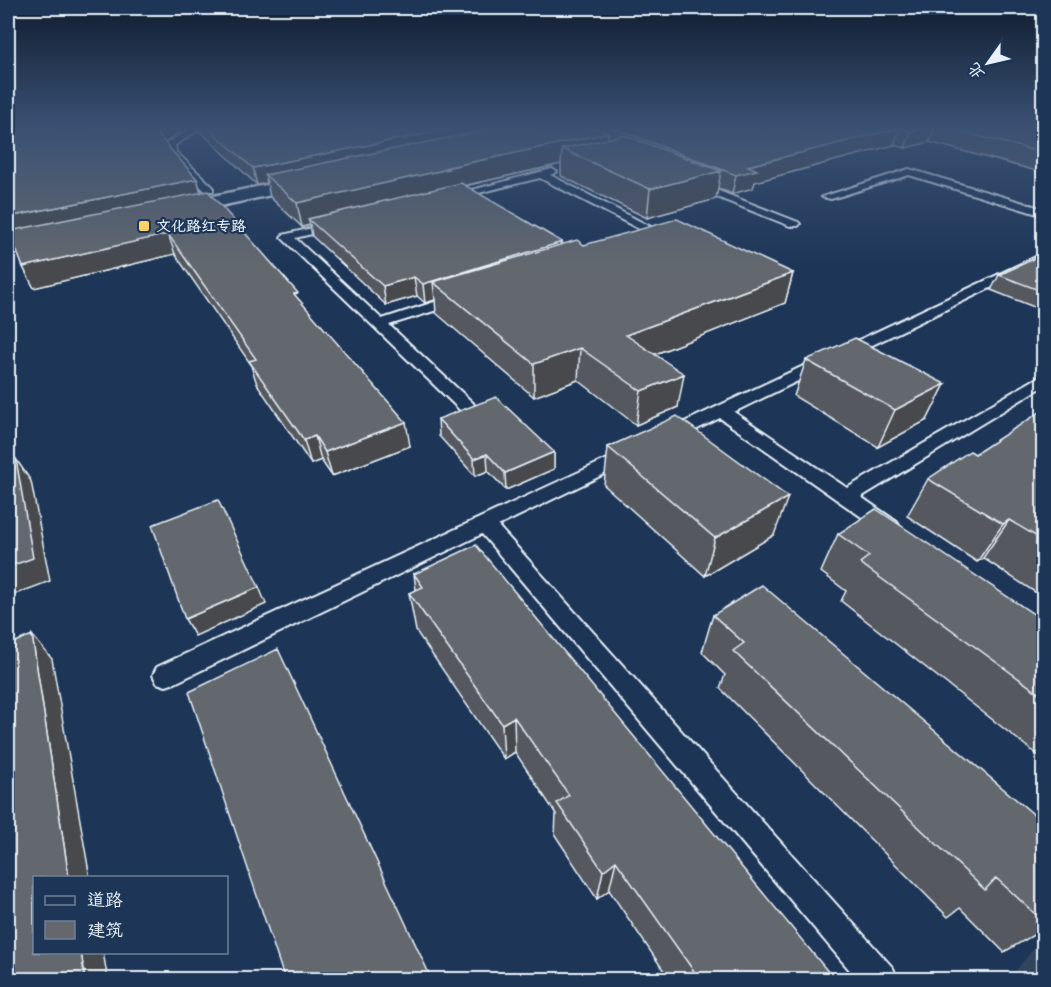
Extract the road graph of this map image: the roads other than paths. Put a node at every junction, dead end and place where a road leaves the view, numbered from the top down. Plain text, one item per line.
1 (193, 173) edge
2 (317, 173) edge
3 (319, 173) edge
4 (549, 173) edge
5 (906, 173) edge
6 (912, 173) edge
7 (542, 175) junction
8 (687, 181) edge
9 (209, 189) junction
10 (827, 197) dead end
11 (437, 200) edge
12 (1044, 213) edge
13 (63, 219) edge
14 (345, 223) edge
15 (794, 224) dead end
16 (8, 230) edge
17 (81, 230) edge
18 (8, 245) edge
19 (622, 248) edge
20 (1044, 257) edge
21 (478, 293) edge
22 (379, 324) junction
23 (1044, 380) edge
24 (466, 407) edge
25 (721, 411) junction
26 (846, 497) junction
27 (485, 524) junction
28 (905, 538) edge
29 (166, 675) dead end
30 (881, 980) edge

1 - 9 lane
2 - 9 main road
3 - 9 main road
4 - 7 lane
5 - 10 lane
6 - 12 lane
7 - 11 lane
7 - 19 lane
8 - 15 lane
13 - 16 main road
14 - 22 lane
17 - 18 main road
20 - 25 lane
21 - 22 lane
22 - 24 lane
23 - 26 lane
25 - 26 lane
25 - 27 lane
26 - 28 lane
27 - 29 lane
27 - 30 lane

